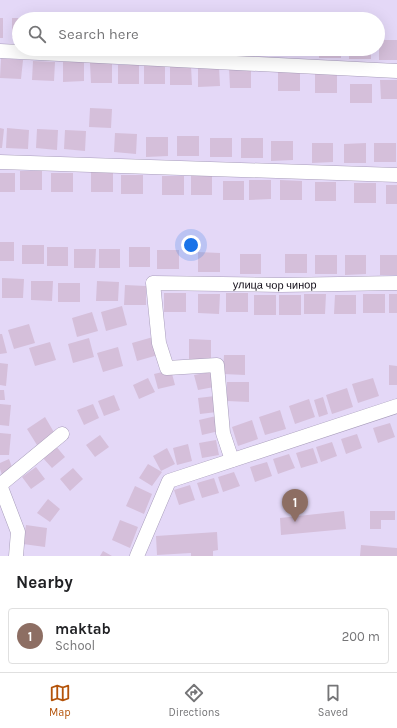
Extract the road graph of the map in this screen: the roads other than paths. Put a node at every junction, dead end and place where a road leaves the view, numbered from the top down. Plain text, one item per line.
1 (0, 51) edge
2 (12, 52) edge
3 (99, 56) edge
4 (397, 71) edge
5 (0, 162) edge
6 (397, 175) edge
7 (397, 283) edge
8 (397, 406) edge
9 (62, 434) dead end
10 (232, 460) junction
11 (0, 485) edge
12 (16, 556) edge
13 (137, 556) edge

1 - 2 street
3 - 4 street
5 - 6 street
7 - 10 street, улица чор чинор
8 - 10 street
9 - 11 street
10 - 13 street
11 - 12 street

